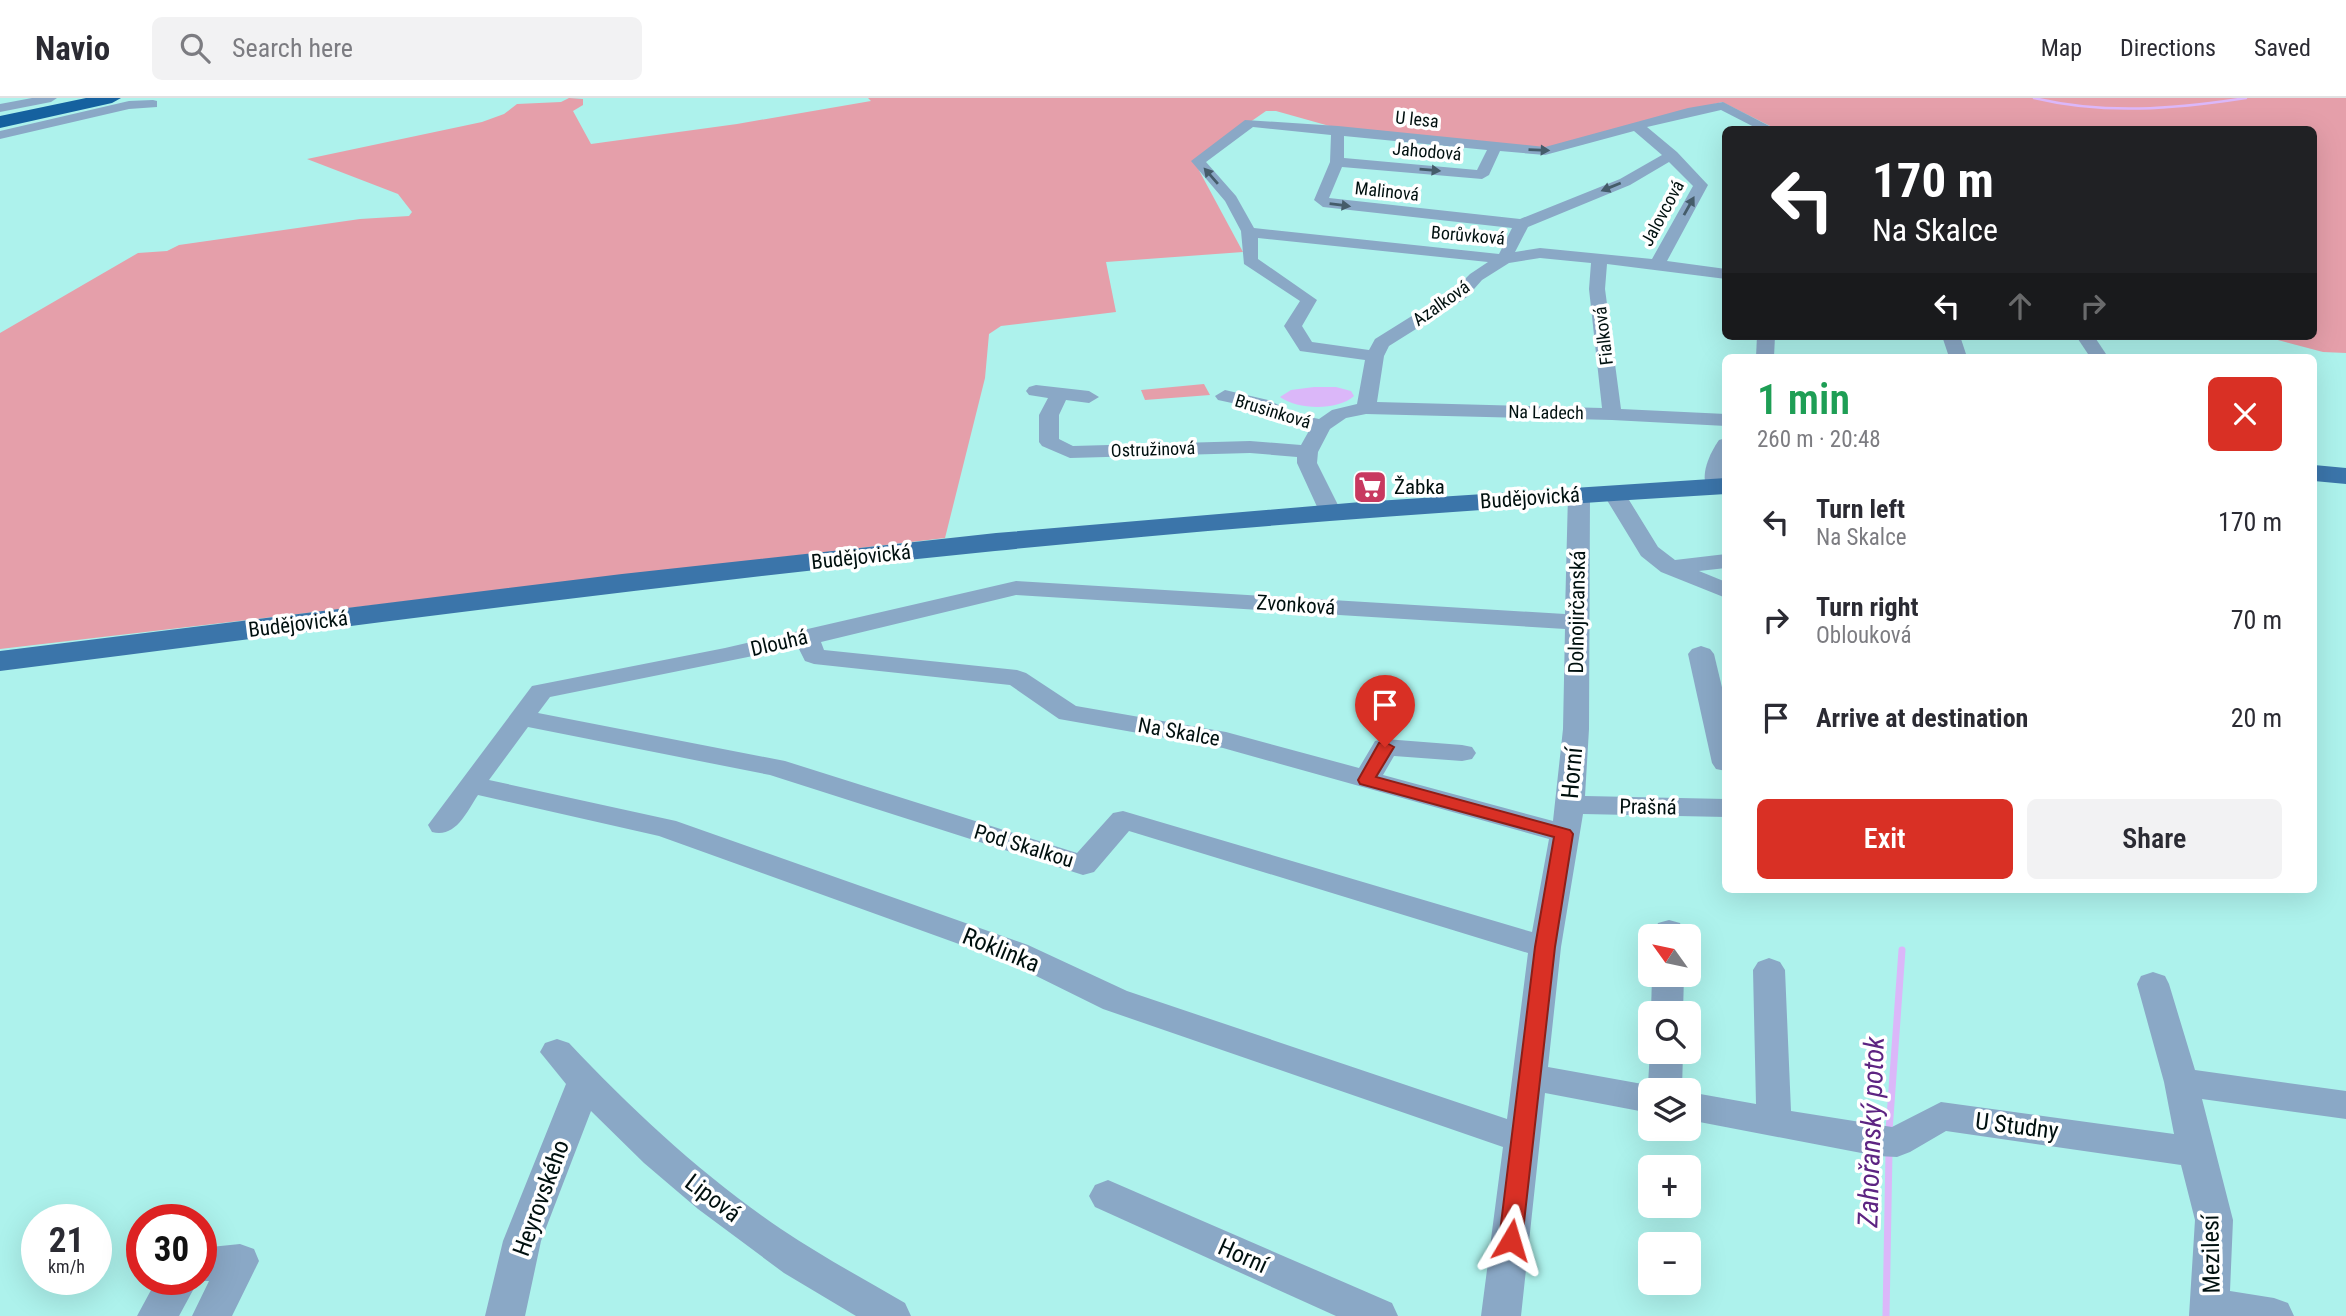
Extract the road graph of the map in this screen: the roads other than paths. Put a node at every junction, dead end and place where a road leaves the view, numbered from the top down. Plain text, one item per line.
1 (51, 98) edge
2 (92, 98) edge
3 (112, 98) edge
4 (153, 104) dead end
5 (0, 108) edge
6 (0, 120) edge
7 (1635, 126) junction
8 (1764, 126) edge
9 (1338, 130) junction
10 (0, 135) edge
11 (1496, 146) junction
12 (1672, 155) junction
13 (1337, 162) junction
14 (1522, 224) junction
15 (1248, 232) junction
16 (1600, 258) junction
17 (1504, 259) junction
18 (1657, 264) junction
19 (1722, 273) edge
20 (1375, 356) junction
21 (1036, 391) dead end
22 (1059, 395) junction
23 (1224, 396) dead end
24 (1089, 397) dead end
25 (1366, 408) junction
26 (1612, 414) junction
27 (1722, 420) edge
28 (1322, 426) junction
29 (1722, 450) edge
30 (1308, 452) junction
31 (2317, 474) edge
32 (2346, 476) edge
33 (1721, 486) edge
34 (1613, 492) junction
35 (1579, 494) junction
36 (1330, 511) junction
37 (1722, 561) edge
38 (1669, 568) junction
39 (1016, 588) joint
40 (1722, 589) edge
41 (1577, 622) junction
42 (806, 637) junction
43 (1701, 654) dead end
44 (0, 661) edge
45 (520, 719) junction
46 (1576, 729) joint
47 (1722, 746) edge
48 (1462, 753) dead end
49 (1366, 780) junction
50 (471, 785) junction
51 (1722, 808) edge
52 (1567, 820) junction
53 (442, 825) dead end
54 (1545, 947) junction
55 (1769, 970) dead end
56 (2153, 984) dead end
57 (557, 1052) dead end
58 (1531, 1077) junction
59 (584, 1082) junction
60 (2181, 1082) junction
61 (1638, 1097) edge
62 (2346, 1105) edge
63 (1701, 1108) edge
64 (1774, 1122) junction
65 (1523, 1139) junction
66 (2196, 1152) junction
67 (1108, 1196) dead end
68 (217, 1263) edge
69 (169, 1295) edge
70 (2210, 1311) edge
71 (157, 1316) edge
72 (212, 1316) edge
73 (505, 1316) edge
74 (891, 1316) edge
75 (1378, 1316) edge
76 (1501, 1316) edge
77 (2274, 1316) edge

1 - 5 street
2 - 6 highway
3 - 6 highway
4 - 10 street
7 - 8 street, U lesa
11 -> 7 street, U lesa
7 - 12 street, Jalovcová
9 - 11 street, U lesa
9 - 13 street, Malinová
15 -> 9 street, U lesa
13 -> 11 street, Jahodová
12 -> 14 street
18 -> 12 street, Jalovcová
13 -> 14 street, Malinová
14 - 17 street, Azalková
15 - 17 street, Borůvková
15 - 20 street
16 - 17 street, Borůvková
16 - 18 street, Borůvková
16 - 26 street, Fialková
17 - 20 street, Azalková
18 - 19 street, Borůvková
20 - 25 street
21 - 22 street
22 - 24 street
22 - 30 street, Ostružinová
23 - 28 street, Brusinková
25 - 26 street, Na Ladech
25 - 28 street
26 - 27 street, Na Ladech
28 - 30 street
29 - 33 street
30 - 36 street
31 - 32 main road
33 - 34 main road, Budějovická
34 - 35 main road, Budějovická
34 - 38 street
35 - 36 main road, Budějovická
35 - 41 street, Dolnojirčanská
36 - 44 main road, Budějovická
37 - 38 street
38 - 40 street
39 - 41 street, Zvonková
39 - 42 street, Dlouhá
41 - 46 street, Dolnojirčanská
42 - 45 street, Dlouhá
42 - 49 street, Na Skalce
43 - 47 street
45 - 50 street
45 - 54 street, Pod Skalkou
46 - 52 street, Horní
48 - 49 street
49 - 52 street, Na Skalce
50 - 53 street
50 - 65 street, Roklinka
51 - 52 street, Prašná
52 - 54 street, Horní
54 - 58 street, Horní
55 - 64 street
56 - 60 street
57 - 59 street, Lipová
58 - 61 street
58 - 65 street, Horní
59 - 73 street, Heyrovského
59 - 74 street, Lipová
60 - 62 street
60 - 66 street
63 - 64 street, U Studny
64 - 66 street, U Studny
65 - 76 street, Horní
66 - 70 street, Mezilesí
67 - 75 street, Horní
68 - 72 street
69 - 71 street
70 - 77 street

